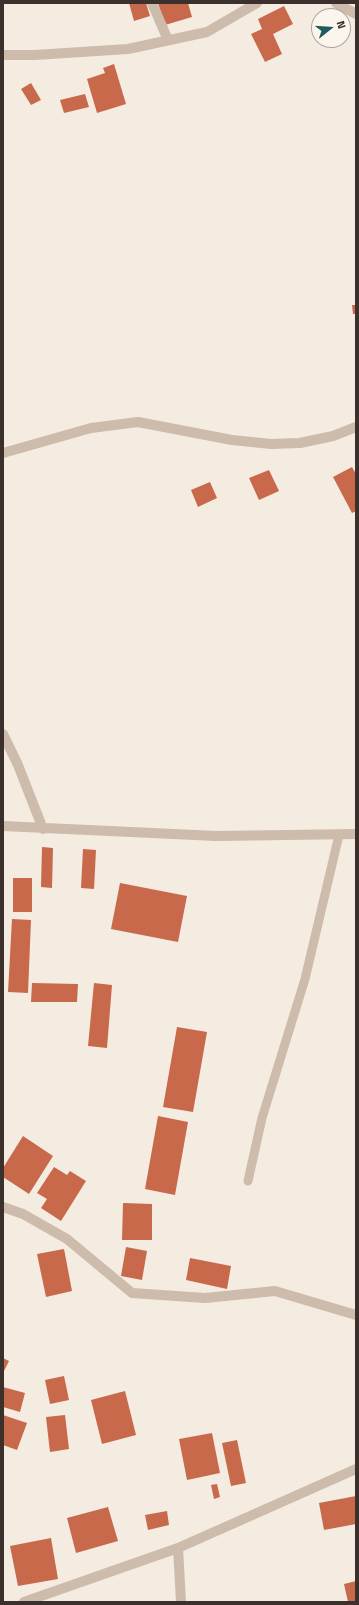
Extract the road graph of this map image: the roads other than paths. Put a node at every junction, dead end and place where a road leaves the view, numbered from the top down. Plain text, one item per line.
1 (152, 3) edge
2 (257, 3) edge
3 (336, 3) edge
4 (356, 14) edge
5 (168, 40) junction
6 (3, 55) edge
7 (356, 427) edge
8 (3, 453) edge
9 (3, 734) edge
10 (3, 826) edge
11 (43, 829) junction
12 (356, 834) edge
13 (339, 835) junction
14 (248, 1181) dead end
15 (3, 1207) edge
16 (356, 1315) edge
17 (356, 1469) edge
18 (178, 1548) junction
19 (24, 1602) edge
20 (181, 1602) edge

1 - 5 street
2 - 5 street
3 - 4 street
5 - 6 street
7 - 8 street
9 - 11 street
10 - 11 street
11 - 13 street
12 - 13 street
13 - 14 lane
15 - 16 street
17 - 18 street
18 - 19 street
18 - 20 street

